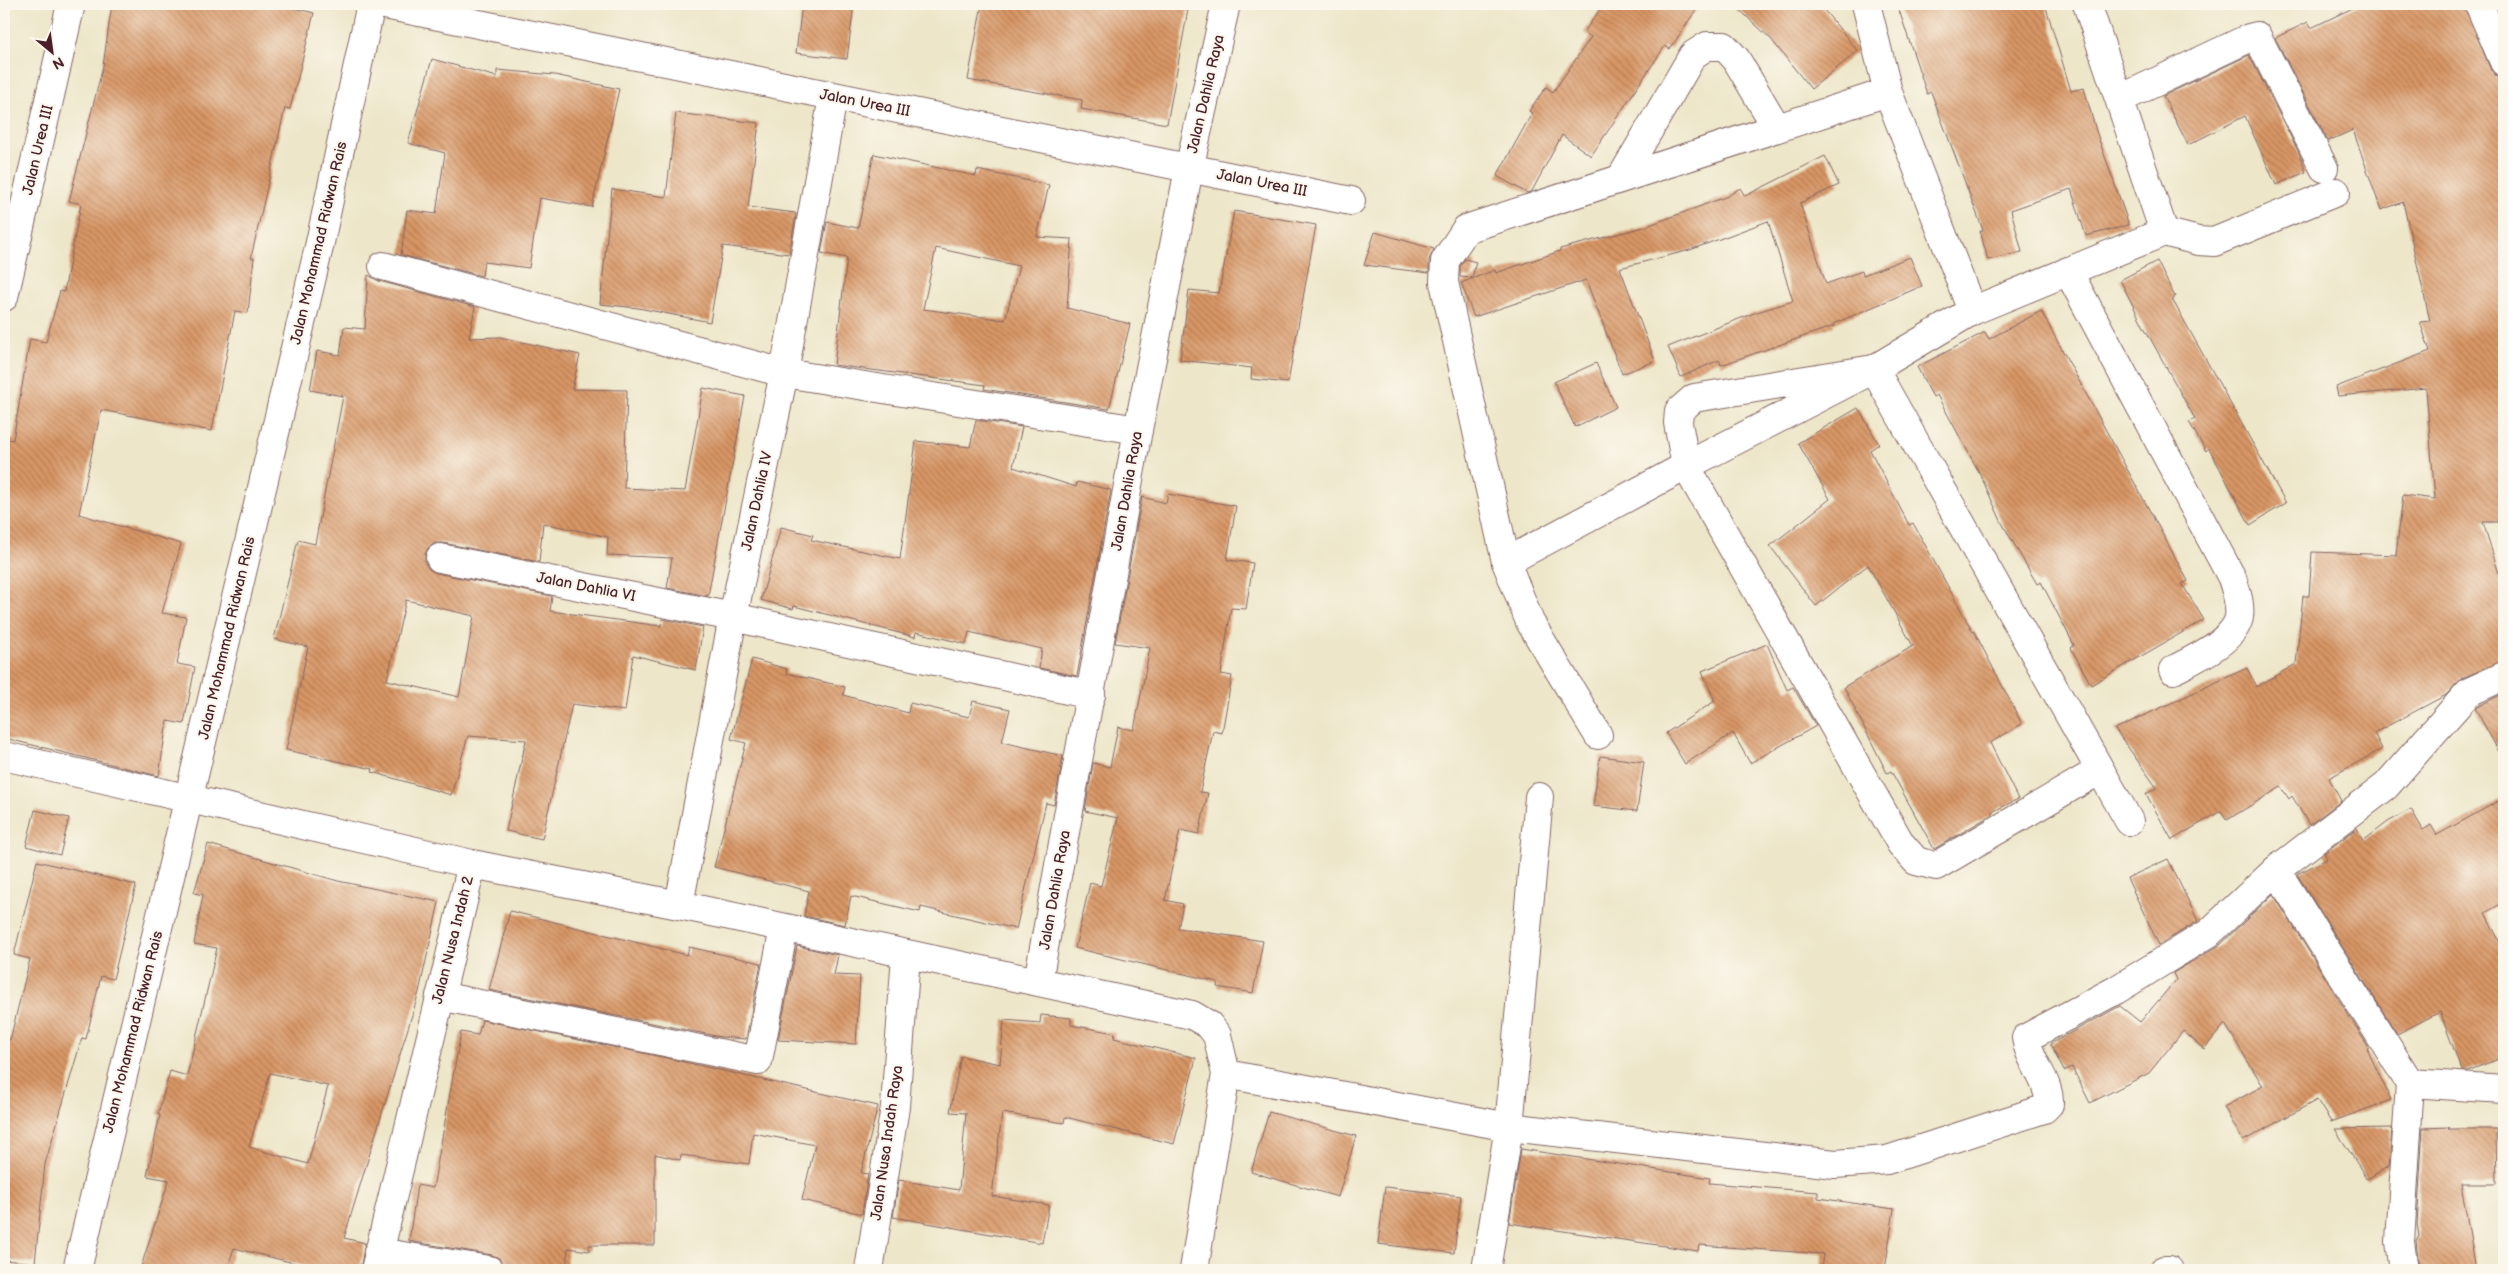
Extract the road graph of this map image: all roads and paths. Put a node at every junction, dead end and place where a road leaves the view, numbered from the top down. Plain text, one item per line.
1 (71, 4) edge
2 (371, 4) edge
3 (380, 4) edge
4 (1226, 4) edge
5 (1866, 4) edge
6 (2087, 4) edge
7 (2479, 4) edge
8 (2504, 62) edge
9 (1888, 92) junction
10 (833, 97) junction
11 (2120, 99) junction
12 (1777, 128) junction
13 (2324, 168) dead end
14 (1189, 169) junction
15 (1621, 178) junction
16 (2336, 192) dead end
17 (1351, 201) dead end
18 (2164, 232) junction
19 (11, 236) edge
20 (383, 266) dead end
21 (2068, 271) junction
22 (4, 297) edge
23 (1972, 311) junction
24 (1874, 370) junction
25 (784, 373) junction
26 (1138, 430) junction
27 (1686, 466) junction
28 (440, 558) dead end
29 (1506, 562) junction
30 (733, 617) junction
31 (2173, 670) dead end
32 (2504, 676) edge
33 (1091, 695) junction
34 (1598, 735) dead end
35 (4, 756) edge
36 (2100, 770) junction
37 (1539, 797) dead end
38 (189, 798) junction
39 (2129, 821) dead end
40 (472, 864) junction
41 (2276, 870) junction
42 (678, 904) junction
43 (784, 928) junction
44 (906, 955) junction
45 (1038, 981) junction
46 (440, 996) junction
47 (1226, 1074) junction
48 (2410, 1083) junction
49 (2504, 1088) edge
50 (1509, 1128) junction
51 (377, 1261) edge
52 (77, 1270) edge
53 (489, 1270) edge
54 (869, 1270) edge
55 (1194, 1270) edge
56 (1486, 1270) edge
57 (2164, 1270) edge
58 (2169, 1270) edge
59 (2404, 1270) edge

1 - 19 street, Jalan Urea III
2 - 38 street, Jalan Mohammad Ridwan Rais
3 - 10 street, Jalan Urea III
4 - 14 street, Jalan Dahlia Raya
5 - 9 street
6 - 11 street
7 - 8 street
9 - 12 street
9 - 23 street
10 - 14 street, Jalan Urea III
10 - 25 street, Jalan Dahlia IV
11 - 13 street
11 - 18 street
12 - 15 street
12 - 15 street
14 - 17 street, Jalan Urea III
14 - 26 street, Jalan Dahlia Raya
15 - 29 street
16 - 18 street
18 - 21 street
19 - 22 street, Jalan Urea III
20 - 25 street
21 - 23 street
21 - 31 street
23 - 24 street
24 - 27 street
24 - 27 street
24 - 36 street
25 - 26 street
25 - 30 street, Jalan Dahlia IV
26 - 33 street, Jalan Dahlia Raya
27 - 29 street
27 - 36 street
28 - 30 street, Jalan Dahlia VI
29 - 34 street
30 - 33 street, Jalan Dahlia VI
30 - 42 street, Jalan Dahlia IV
32 - 41 street
33 - 45 street, Jalan Dahlia Raya
35 - 38 street, Jalan Nusa Indah 2
36 - 39 street
37 - 50 street
38 - 40 street, Jalan Nusa Indah 2
38 - 52 street, Jalan Mohammad Ridwan Rais
40 - 42 street
40 - 46 street, Jalan Nusa Indah 2
41 - 48 street
41 - 50 street
42 - 43 street
43 - 44 street
43 - 46 street
44 - 45 street
44 - 54 street, Jalan Nusa Indah Raya
45 - 47 street
46 - 51 street, Jalan Nusa Indah 2
47 - 50 street
47 - 55 street
48 - 49 street
48 - 59 street
50 - 56 street
51 - 53 street
57 - 58 street

